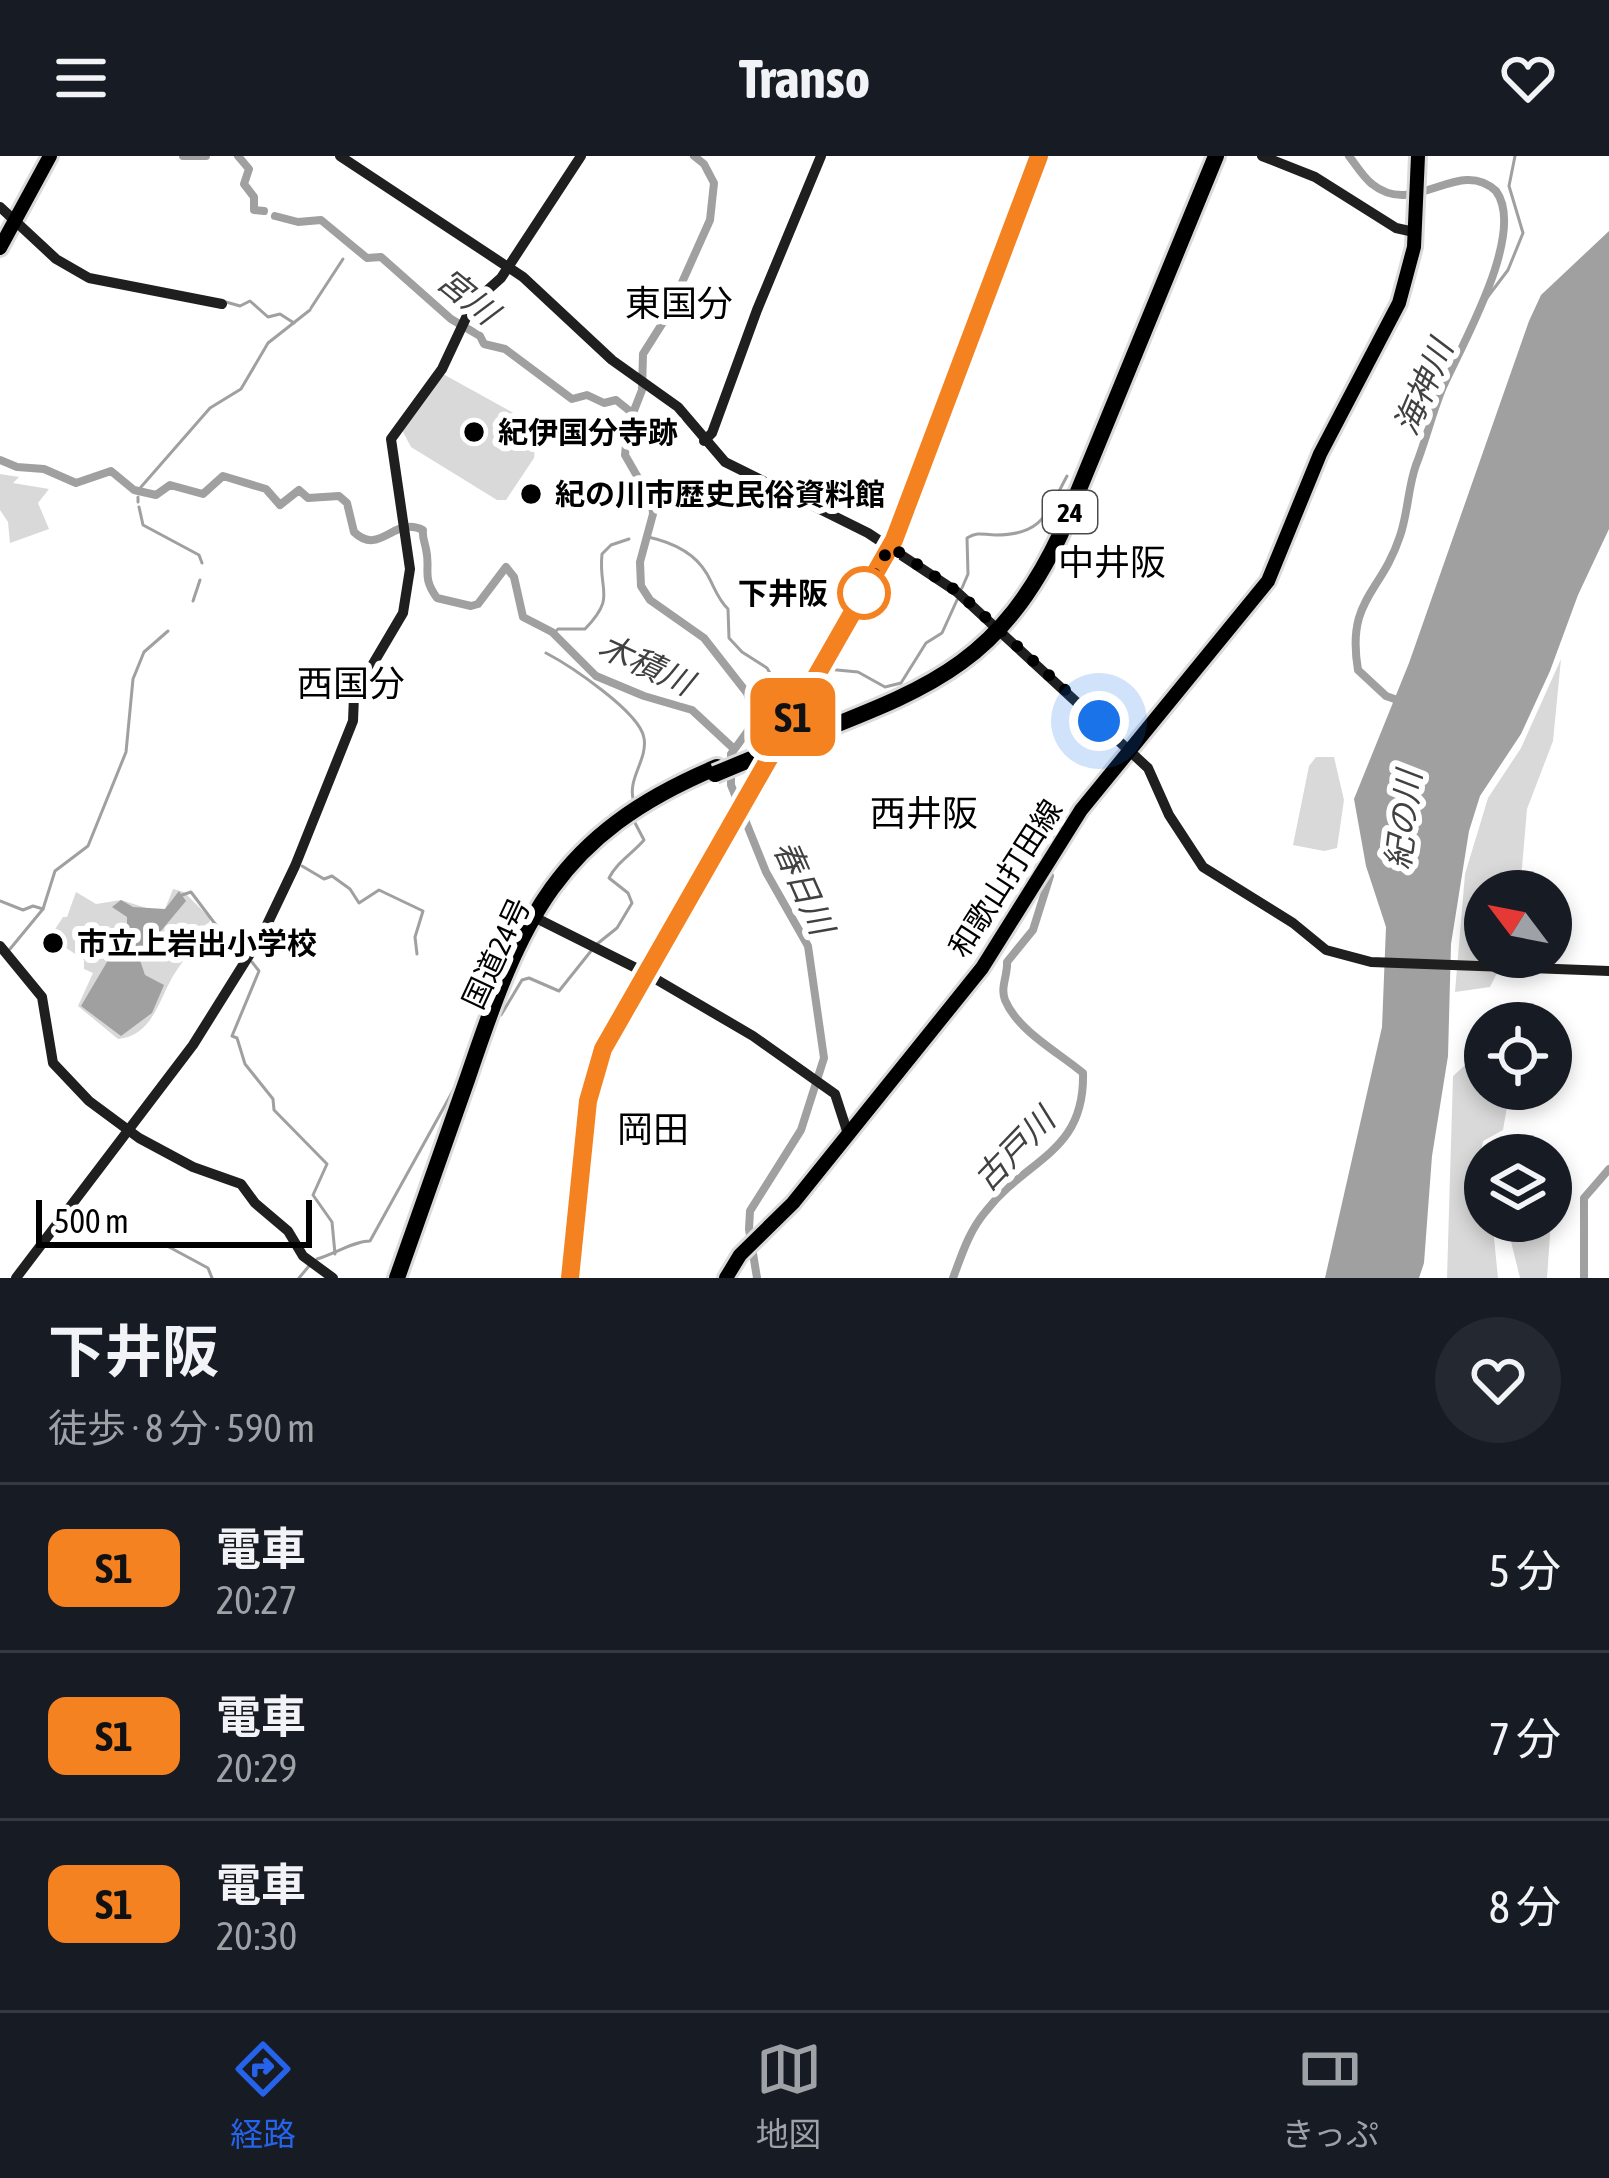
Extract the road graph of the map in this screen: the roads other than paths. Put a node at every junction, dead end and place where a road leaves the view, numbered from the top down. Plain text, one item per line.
1 (50, 156) edge
2 (340, 156) edge
3 (581, 156) edge
4 (821, 156) edge
5 (1213, 156) edge
6 (1262, 156) edge
7 (1418, 156) edge
8 (0, 207) edge
9 (16, 220) junction
10 (1414, 232) junction
11 (0, 248) edge
12 (507, 266) junction
13 (222, 304) dead end
14 (704, 441) junction
15 (998, 629) junction
16 (1128, 751) junction
17 (534, 917) junction
18 (0, 946) edge
19 (1609, 971) edge
20 (125, 1130) junction
21 (848, 1134) junction
22 (16, 1278) edge
23 (333, 1278) edge
24 (400, 1278) edge
25 (726, 1278) edge

1 - 9 main road
2 - 12 street
3 - 12 street
4 - 14 street
5 - 15 highway, 国道24号 / 24
6 - 10 street
7 - 10 main road, 和歌山打田線
8 - 9 street
9 - 11 main road
9 - 13 street
10 - 16 main road, 和歌山打田線
12 - 14 street
12 - 20 street
14 - 15 street
15 - 16 street
15 - 17 highway, 国道24号 / 24, bridge
16 - 19 street
16 - 21 main road, 和歌山打田線
17 - 21 street
17 - 24 highway, 国道24号 / 24
18 - 20 street
20 - 22 street
20 - 23 street
21 - 25 main road, 和歌山打田線

